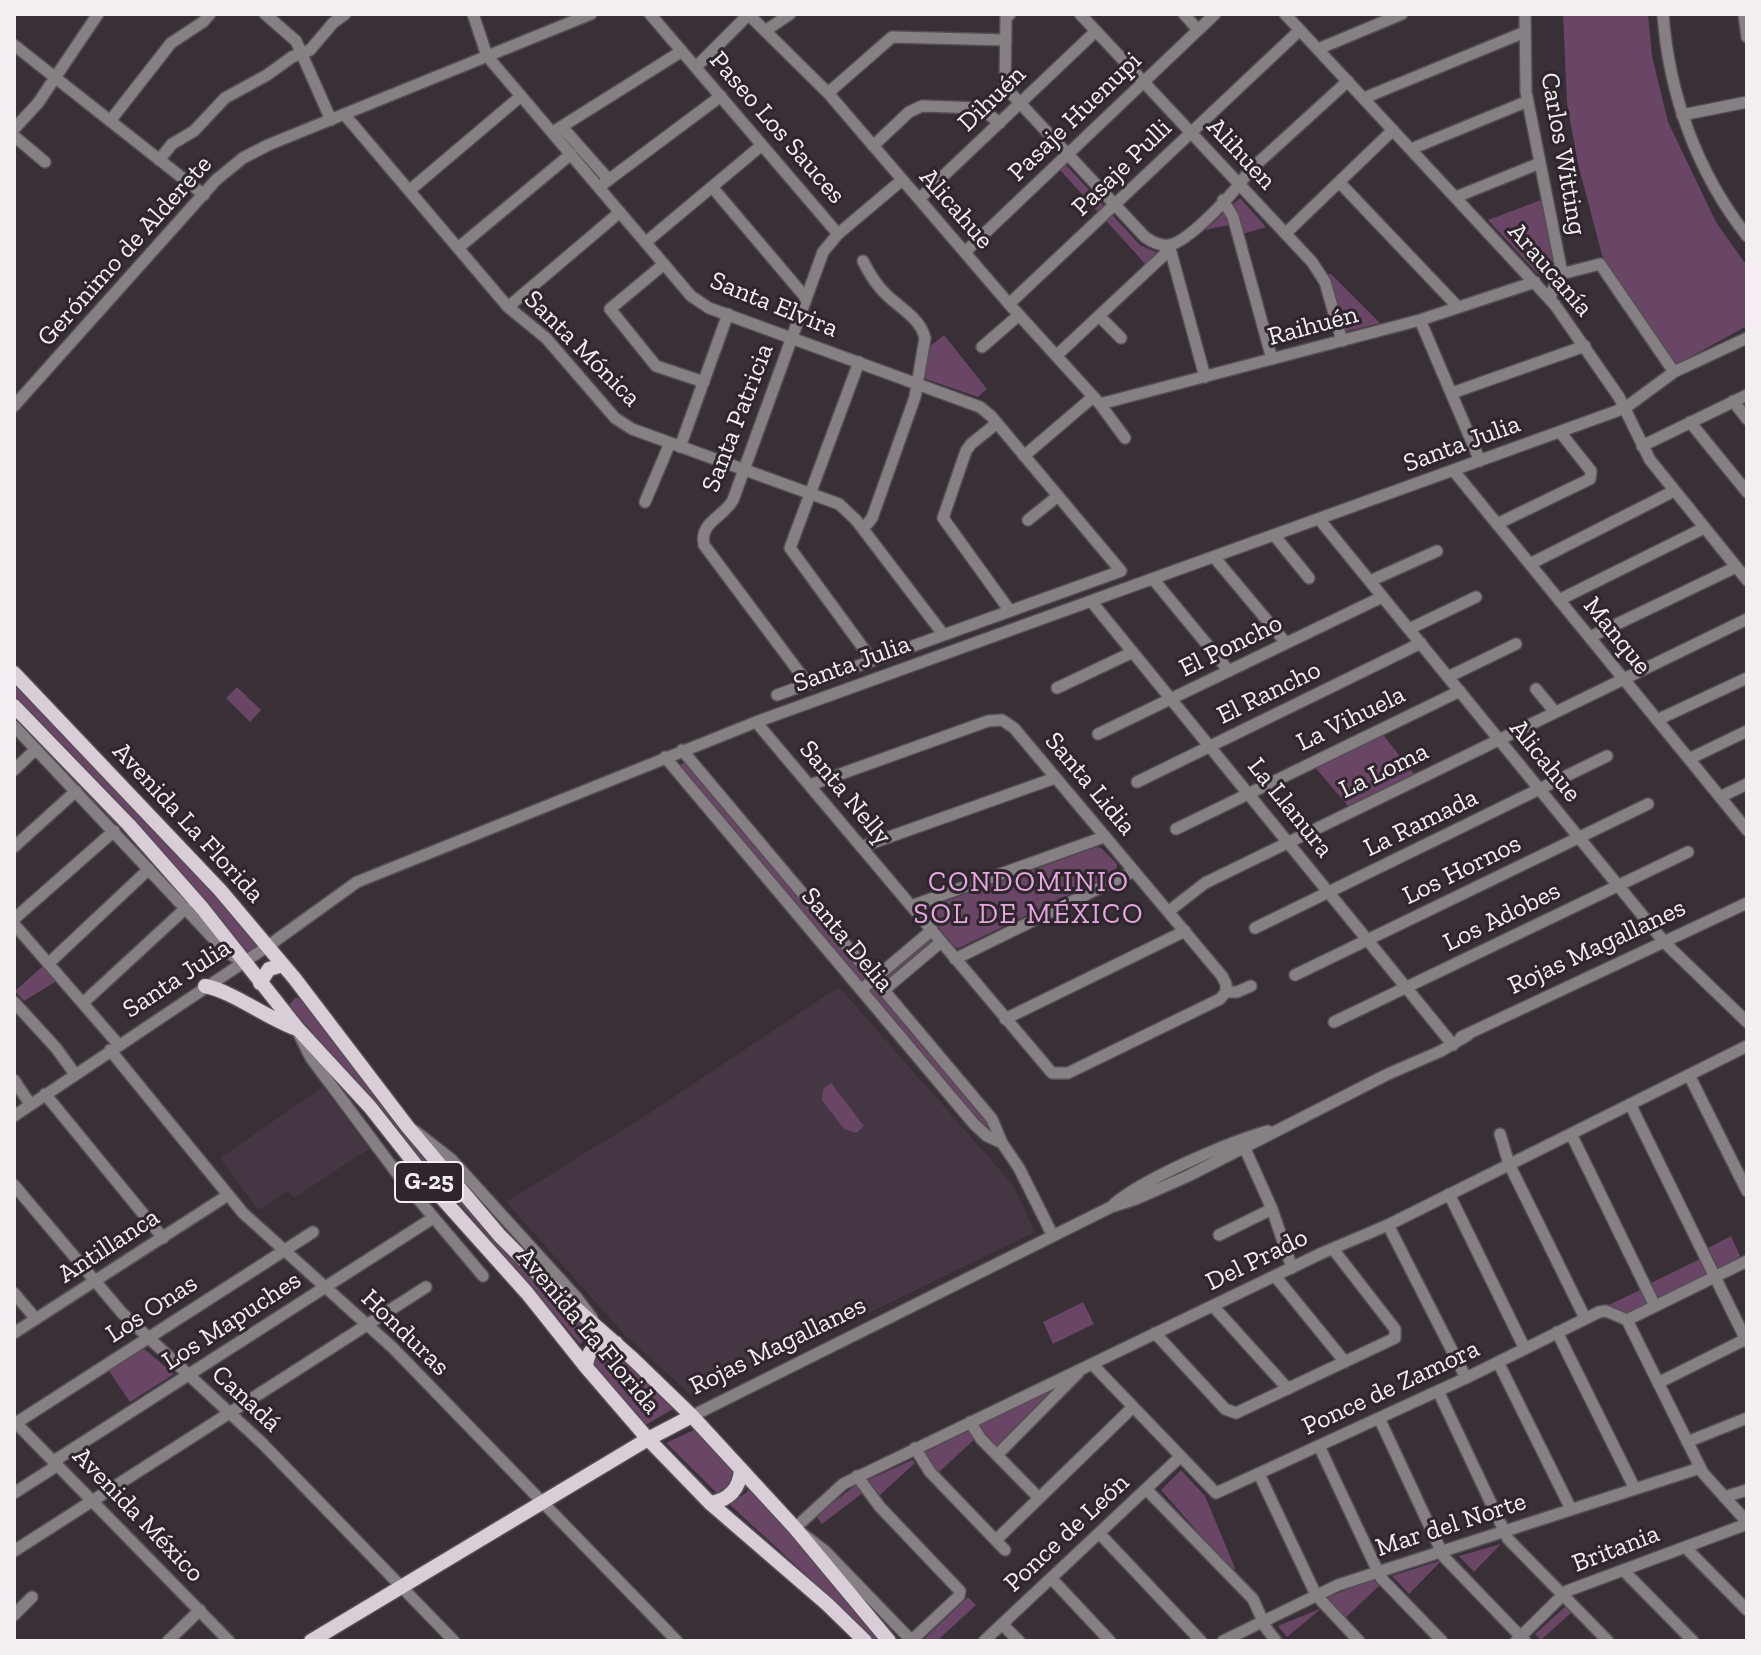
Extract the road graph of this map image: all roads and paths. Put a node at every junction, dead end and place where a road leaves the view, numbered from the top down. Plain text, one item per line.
1 (98, 14) edge
2 (210, 14) edge
3 (265, 14) edge
4 (345, 14) edge
5 (473, 14) edge
6 (591, 14) edge
7 (650, 14) edge
8 (748, 14) edge
9 (790, 14) edge
10 (1010, 14) edge
11 (1080, 14) edge
12 (1184, 14) edge
13 (1215, 14) edge
14 (1285, 14) edge
15 (1402, 14) edge
16 (1525, 14) edge
17 (1663, 14) edge
18 (1744, 14) edge
19 (1382, 18) edge
20 (1198, 30) junction
21 (1300, 30) junction
22 (765, 31) junction
23 (1096, 31) junction
24 (1525, 32) junction
25 (1747, 37) edge
26 (1006, 40) junction
27 (14, 45) edge
28 (1318, 49) junction
29 (682, 51) junction
30 (301, 53) junction
31 (487, 56) junction
32 (696, 67) junction
33 (55, 77) junction
34 (1143, 81) junction
35 (1348, 81) junction
36 (828, 93) junction
37 (521, 96) junction
38 (721, 96) junction
39 (1364, 98) junction
40 (1528, 101) junction
41 (1747, 102) edge
42 (1021, 104) junction
43 (344, 114) junction
44 (1682, 115) junction
45 (331, 120) junction
46 (110, 121) junction
47 (1000, 123) junction
48 (14, 129) edge
49 (557, 130) junction
50 (1393, 130) junction
51 (1191, 133) junction
52 (14, 136) edge
53 (762, 145) junction
54 (873, 146) junction
55 (1411, 149) junction
56 (571, 154) junction
57 (1068, 154) junction
58 (159, 160) junction
59 (45, 162) dead end
60 (1540, 163) junction
61 (902, 180) junction
62 (1339, 182) junction
63 (604, 184) junction
64 (1240, 185) junction
65 (712, 187) junction
66 (410, 190) junction
67 (204, 195) junction
68 (1456, 197) junction
69 (919, 199) junction
70 (1223, 200) junction
71 (1116, 205) junction
72 (620, 212) junction
73 (1286, 233) junction
74 (838, 234) junction
75 (1747, 236) edge
76 (646, 242) junction
77 (1169, 245) junction
78 (458, 248) junction
79 (965, 252) junction
80 (863, 261) dead end
81 (664, 264) junction
82 (1561, 274) junction
83 (1535, 282) junction
84 (806, 298) junction
85 (1550, 298) junction
86 (1009, 304) junction
87 (508, 307) junction
88 (1458, 307) junction
89 (728, 314) junction
90 (1019, 315) junction
91 (1099, 316) junction
92 (1420, 320) junction
93 (791, 338) junction
94 (1121, 338) dead end
95 (1747, 338) edge
96 (1342, 341) junction
97 (1585, 346) junction
98 (982, 347) dead end
99 (1056, 356) junction
100 (1272, 359) junction
101 (859, 362) junction
102 (1674, 372) junction
103 (1205, 377) junction
104 (704, 382) junction
105 (917, 382) junction
106 (1452, 393) junction
107 (1747, 395) edge
108 (1096, 401) junction
109 (1733, 401) junction
110 (14, 406) edge
111 (1625, 408) junction
112 (1747, 419) edge
113 (1690, 422) junction
114 (997, 423) junction
115 (1560, 432) junction
116 (1125, 438) dead end
117 (675, 445) junction
118 (1642, 446) junction
119 (1024, 456) junction
120 (1480, 461) junction
121 (745, 470) junction
122 (1453, 470) junction
123 (1674, 491) junction
124 (1747, 492) edge
125 (810, 493) junction
126 (1058, 496) junction
127 (645, 502) dead end
128 (1319, 519) junction
129 (1028, 520) dead end
130 (1497, 524) junction
131 (1704, 528) junction
132 (863, 529) junction
133 (1274, 535) junction
134 (1437, 551) dead end
135 (1214, 557) junction
136 (1530, 564) junction
137 (1736, 567) junction
138 (1121, 571) joint
139 (1309, 578) dead end
140 (1153, 579) junction
141 (1747, 580) edge
142 (1370, 581) junction
143 (1382, 597) junction
144 (1476, 597) dead end
145 (1559, 600) junction
146 (1091, 601) junction
147 (1010, 611) junction
148 (1747, 619) edge
149 (1409, 629) junction
150 (943, 634) junction
151 (1590, 637) junction
152 (1286, 643) junction
153 (1421, 643) junction
154 (1516, 644) dead end
155 (1133, 652) junction
156 (872, 660) junction
157 (1229, 671) junction
158 (14, 673) edge
159 (1448, 677) junction
160 (1747, 678) edge
161 (1623, 679) junction
162 (808, 684) junction
163 (1057, 688) dead end
164 (1536, 689) dead end
165 (1460, 691) junction
166 (777, 695) dead end
167 (1171, 699) junction
168 (14, 706) edge
169 (1555, 712) junction
170 (1657, 720) junction
171 (756, 722) junction
172 (14, 726) edge
173 (1747, 731) edge
174 (1098, 734) dead end
175 (75, 738) junction
176 (1499, 740) junction
177 (1210, 746) junction
178 (36, 749) junction
179 (682, 750) junction
180 (59, 753) junction
181 (1607, 756) dead end
182 (665, 757) junction
183 (1689, 759) junction
184 (14, 770) edge
185 (1055, 778) junction
186 (1137, 782) dead end
187 (1747, 784) edge
188 (810, 785) junction
189 (1540, 789) junction
190 (76, 791) junction
191 (1249, 793) junction
192 (1720, 797) junction
193 (1648, 804) dead end
194 (1176, 829) dead end
195 (1747, 830) edge
196 (114, 831) junction
197 (1104, 837) junction
198 (1579, 837) junction
199 (1289, 842) junction
200 (14, 847) edge
201 (861, 847) junction
202 (1688, 852) dead end
203 (149, 869) junction
204 (1134, 871) junction
205 (1618, 885) junction
206 (1330, 892) junction
207 (911, 906) junction
208 (186, 908) junction
209 (1745, 908) edge
210 (1169, 911) junction
211 (14, 922) edge
212 (1255, 928) dead end
213 (932, 930) junction
214 (1185, 931) junction
215 (1369, 940) junction
216 (941, 942) junction
217 (1665, 943) junction
218 (268, 946) junction
219 (955, 959) junction
220 (244, 962) junction
221 (49, 963) junction
222 (283, 965) junction
223 (1295, 975) dead end
224 (875, 978) junction
225 (260, 983) junction
226 (205, 986) junction
227 (1251, 986) dead end
228 (1407, 987) junction
229 (861, 990) junction
230 (884, 990) junction
231 (1226, 992) junction
232 (14, 1002) edge
233 (84, 1002) junction
234 (1005, 1019) junction
235 (1334, 1022) dead end
236 (1747, 1022) edge
237 (298, 1029) junction
238 (1451, 1043) junction
239 (1747, 1046) edge
240 (114, 1047) junction
241 (75, 1074) junction
242 (1689, 1075) junction
243 (14, 1080) edge
244 (45, 1094) junction
245 (30, 1104) junction
246 (1630, 1104) junction
247 (14, 1116) edge
248 (1500, 1134) dead end
249 (1571, 1134) junction
250 (1002, 1143) junction
251 (1243, 1144) junction
252 (1509, 1164) junction
253 (14, 1185) edge
254 (1747, 1191) edge
255 (1449, 1194) junction
256 (228, 1195) junction
257 (1272, 1209) junction
258 (433, 1218) junction
259 (1388, 1225) junction
260 (313, 1232) dead end
261 (1219, 1235) dead end
262 (1053, 1236) junction
263 (163, 1238) junction
264 (1333, 1249) junction
265 (284, 1251) junction
266 (1747, 1261) edge
267 (1292, 1268) junction
268 (483, 1276) dead end
269 (1275, 1276) junction
270 (1715, 1277) junction
271 (94, 1282) junction
272 (325, 1287) junction
273 (426, 1287) dead end
274 (14, 1293) edge
275 (1213, 1306) junction
276 (1655, 1306) junction
277 (1585, 1318) junction
278 (36, 1319) junction
279 (1627, 1320) junction
280 (367, 1324) junction
281 (1557, 1332) junction
282 (14, 1333) edge
283 (1155, 1333) junction
284 (147, 1338) junction
285 (1746, 1341) edge
286 (616, 1343) junction
287 (1525, 1349) junction
288 (1345, 1362) junction
289 (1498, 1362) junction
290 (1088, 1366) junction
291 (586, 1367) junction
292 (189, 1375) junction
293 (1466, 1378) junction
294 (1658, 1383) junction
295 (1288, 1389) junction
296 (1438, 1391) junction
297 (1133, 1407) junction
298 (229, 1412) junction
299 (692, 1416) junction
300 (1379, 1418) junction
301 (1747, 1418) edge
302 (970, 1422) junction
303 (16, 1426) edge
304 (648, 1439) junction
305 (1687, 1442) junction
306 (1319, 1446) junction
307 (915, 1448) junction
308 (997, 1455) junction
309 (1180, 1457) junction
310 (56, 1463) junction
311 (1700, 1468) junction
312 (741, 1469) junction
313 (1259, 1474) junction
314 (857, 1476) junction
315 (1146, 1489) junction
316 (1635, 1489) junction
317 (1747, 1490) edge
318 (14, 1493) edge
319 (1724, 1497) junction
320 (1039, 1498) junction
321 (92, 1500) junction
322 (543, 1503) junction
323 (710, 1503) junction
324 (1571, 1509) junction
325 (1747, 1523) edge
326 (795, 1528) junction
327 (1505, 1531) junction
328 (1099, 1533) junction
329 (996, 1540) junction
330 (1685, 1547) junction
331 (1005, 1550) dead end
332 (14, 1551) edge
333 (1442, 1551) junction
334 (1623, 1570) junction
335 (1380, 1571) junction
336 (1051, 1578) junction
337 (402, 1587) junction
338 (1316, 1595) junction
339 (1563, 1595) junction
340 (32, 1597) dead end
341 (200, 1610) junction
342 (1747, 1610) edge
343 (14, 1615) edge
344 (1263, 1621) junction
345 (1002, 1624) junction
346 (1520, 1639) edge
347 (168, 1641) edge
348 (229, 1641) edge
349 (311, 1641) edge
350 (454, 1641) edge
351 (677, 1641) edge
352 (865, 1641) edge
353 (889, 1641) edge
354 (912, 1641) edge
355 (984, 1641) edge
356 (1019, 1641) edge
357 (1110, 1641) edge
358 (1201, 1641) edge
359 (1223, 1641) edge
360 (1276, 1641) edge
361 (1359, 1641) edge
362 (1442, 1641) edge
363 (1608, 1641) edge
364 (1693, 1641) edge

1 - 33 street
2 - 46 street
3 - 30 street
4 - 30 street
5 - 31 street
6 - 31 street, Gerónimo de Alderete
7 - 29 street, Paseo Los Sauces
8 - 22 street, Alicahue
8 - 32 street
9 - 22 street
10 - 26 street
11 - 23 street, Alihuen
12 - 20 street
13 - 20 street, Pasaje Huenupi
14 - 21 street, Araucanía
15 - 19 street
16 - 24 street, Carlos Witting
17 - 44 street
18 - 25 street
19 - 28 street
20 - 34 street, Pasaje Huenupi
21 - 28 street, Araucanía
21 - 51 street, Pasaje Pulli
22 - 36 street, Alicahue
23 - 34 street, Alihuen
23 - 42 street, Dihuén
24 - 39 street
24 - 40 street, Carlos Witting
26 - 36 street
26 - 42 street
27 - 33 street
28 - 35 street, Araucanía
29 - 32 street, Paseo Los Sauces
29 - 49 street
30 - 45 street
30 - 58 street
31 - 37 street, Santa Elvira
31 - 43 street, Gerónimo de Alderete
32 - 38 street, Paseo Los Sauces
33 - 46 street
33 - 48 street
34 - 51 street, Alihuen
34 - 57 street, Pasaje Huenupi
35 - 39 street, Araucanía
35 - 64 street
36 - 54 street, Alicahue
37 - 49 street, Santa Elvira
37 - 66 street
38 - 53 street, Paseo Los Sauces
38 - 63 street
39 - 50 street, Araucanía
40 - 55 street
40 - 60 street, Carlos Witting
41 - 44 street
42 - 47 street, Dihuén
42 - 57 street
43 - 45 street, Gerónimo de Alderete
43 - 66 street, Santa Mónica
44 - 75 street
45 - 67 street, Gerónimo de Alderete
46 - 58 street
47 - 54 street
47 - 69 street, Dihuén
49 - 56 street, Santa Elvira
49 - 63 street, Santa Elvira
50 - 55 street, Araucanía
50 - 62 street
51 - 64 street, Alihuen
51 - 71 street, Pasaje Pulli
52 - 59 street
53 - 65 street
53 - 74 street, Paseo Los Sauces
54 - 61 street, Alicahue
55 - 68 street, Araucanía
56 - 63 street, Santa Elvira
56 - 78 street
57 - 71 street
57 - 79 street, Pasaje Huenupi
58 - 67 street
60 - 68 street
60 - 82 street, Carlos Witting
61 - 69 street, Alicahue
61 - 74 street, Santa Patricia
62 - 73 street
62 - 88 street
63 - 72 street, Santa Elvira
64 - 70 street
64 - 73 street, Alihuen
65 - 76 street
65 - 84 street
66 - 78 street, Santa Mónica
67 - 110 street, Gerónimo de Alderete
68 - 83 street, Araucanía
69 - 79 street, Alicahue
70 - 77 street
70 - 100 street
71 - 77 street
71 - 86 street, Pasaje Pulli
72 - 76 street, Santa Elvira
72 - 87 street
73 - 96 street, Alihuen
74 - 84 street, Santa Patricia
76 - 81 street, Santa Elvira
77 - 91 street
77 - 103 street
78 - 87 street, Santa Mónica
79 - 86 street, Alicahue
80 - 105 street
81 - 89 street, Santa Elvira
81 - 104 street
82 - 85 street, Carlos Witting
82 - 102 street
83 - 85 street, Araucanía
83 - 88 street, Raihuén
84 - 93 street, Santa Patricia
85 - 97 street, Araucanía
86 - 90 street, Alicahue
87 - 117 street, Santa Mónica
88 - 92 street, Raihuén
89 - 93 street, Santa Elvira
89 - 104 street
90 - 98 street
90 - 99 street, Alicahue
91 - 94 street
91 - 99 street
92 - 96 street, Raihuén
92 - 106 street
93 - 101 street, Santa Elvira
93 - 121 street, Santa Patricia
95 - 102 street, Santa Julia
96 - 100 street, Raihuén
97 - 106 street
97 - 111 street, Araucanía
99 - 108 street, Alicahue
100 - 103 street, Raihuén
101 - 105 street, Santa Elvira
101 - 125 street
102 - 111 street, Santa Julia
103 - 108 street, Raihuén
104 - 117 street
105 - 114 street, Santa Elvira
105 - 132 street
106 - 120 street
107 - 109 street
108 - 116 street, Alicahue
108 - 119 street, Raihuén
109 - 112 street
109 - 113 street
111 - 115 street, Santa Julia
111 - 118 street, Araucanía
113 - 118 street
113 - 124 street
114 - 119 street, Santa Elvira
114 - 147 street
115 - 120 street, Santa Julia
115 - 130 street
117 - 121 street, Santa Mónica
117 - 127 street
118 - 123 street, Araucanía
119 - 126 street, Santa Elvira
120 - 122 street, Santa Julia
121 - 125 street, Santa Mónica
121 - 162 street, Santa Patricia
122 - 128 street, Santa Julia
122 - 130 street, Manque
123 - 131 street, Araucanía
123 - 136 street
125 - 132 street, Santa Mónica
125 - 156 street
126 - 129 street
126 - 138 street, Santa Elvira
128 - 133 street, Santa Julia
128 - 142 street, Alicahue
130 - 136 street, Manque
131 - 137 street, Araucanía
131 - 145 street
132 - 150 street, Santa Mónica
133 - 135 street, Santa Julia
133 - 139 street
134 - 142 street
135 - 140 street, Santa Julia
135 - 152 street
136 - 145 street, Manque
137 - 141 street, Araucanía
137 - 151 street
138 - 147 street, Santa Julia
140 - 146 street, Santa Julia
140 - 157 street
142 - 143 street, Alicahue
143 - 149 street, Alicahue
143 - 152 street, El Poncho
144 - 149 street
145 - 151 street, Manque
146 - 155 street, La Llanura
146 - 171 street, Santa Julia
147 - 150 street, Santa Julia
148 - 161 street, La Loma
149 - 153 street, Alicahue
150 - 156 street, Santa Julia
151 - 161 street, Manque
152 - 157 street, El Poncho
153 - 159 street, Alicahue
153 - 177 street, El Rancho
154 - 159 street
155 - 163 street
155 - 167 street, La Llanura
156 - 162 street, Santa Julia
157 - 167 street, El Poncho
158 - 175 main road, Avenida La Florida / G-25
159 - 165 street, Alicahue
160 - 170 street
161 - 169 street, La Loma
161 - 170 street, Manque
162 - 166 street, Santa Julia
164 - 169 street
165 - 176 street, Alicahue
165 - 191 street, La Vihuela
167 - 174 street, El Poncho
167 - 177 street, La Llanura
168 - 180 main road, Avenida La Florida / G-25
169 - 176 street, La Loma
170 - 183 street, Manque
171 - 179 street, Santa Julia
171 - 188 street, Santa Nelly
172 - 178 street, Avenida La Florida
173 - 183 street
175 - 180 main road
175 - 218 main road, Avenida La Florida / G-25
176 - 189 street, Alicahue
176 - 199 street, La Loma
177 - 186 street, El Rancho
177 - 191 street, La Llanura
178 - 184 street
178 - 190 street, Avenida La Florida
179 - 182 street, Santa Julia
179 - 224 street, Santa Delia
180 - 220 main road, Avenida La Florida / G-25
181 - 189 street, La Ramada
182 - 218 street, Santa Julia
182 - 229 street, Santa Delia
183 - 192 street, Manque
185 - 188 street, Santa Lidia
185 - 197 street, Santa Lidia
185 - 201 street
187 - 192 street
188 - 201 street, Santa Nelly
189 - 198 street, Alicahue
189 - 206 street, La Ramada
190 - 196 street, Avenida La Florida
190 - 200 street
191 - 194 street, La Vihuela
191 - 199 street, La Llanura
192 - 195 street, Manque
193 - 198 street, Los Hornos
196 - 203 street, Avenida La Florida
196 - 211 street
197 - 204 street, Santa Lidia
197 - 207 street
198 - 205 street, Alicahue
198 - 215 street, Los Hornos
199 - 206 street, La Llanura
199 - 210 street, La Loma
201 - 207 street, Santa Nelly
202 - 205 street, Los Adobes
203 - 208 street, Avenida La Florida
203 - 221 street
204 - 210 street, Santa Lidia
204 - 219 street
205 - 217 street, Alicahue
205 - 228 street, Los Adobes
206 - 212 street, La Ramada
206 - 215 street, La Llanura
207 - 213 street, Santa Nelly
208 - 220 street, Avenida La Florida
208 - 233 street
209 - 217 street, Rojas Magallanes
210 - 214 street, Santa Lidia
211 - 221 street, Honduras
213 - 216 street, Santa Nelly
213 - 224 street
214 - 231 street, Santa Lidia
214 - 234 street
215 - 223 street, Los Hornos
215 - 228 street, La Llanura
216 - 219 street, Santa Nelly
216 - 230 street
217 - 236 street, Alicahue
217 - 238 street, Rojas Magallanes
218 - 220 street, Santa Julia
218 - 222 main road, Avenida La Florida / G-25
219 - 234 street, Santa Nelly
220 - 225 main road, Avenida La Florida / G-25
220 - 226 street, Santa Julia
221 - 233 street, Honduras
222 - 225 main road
222 - 286 main road, Avenida La Florida / G-25
224 - 229 street
224 - 230 street, Santa Delia
225 - 237 main road, Avenida La Florida / G-25
226 - 237 main road
226 - 240 street, Santa Julia
227 - 231 street
228 - 235 street, Los Adobes
228 - 238 street, La Llanura
229 - 250 street, Santa Delia
230 - 250 street, Santa Delia
231 - 234 street, Santa Nelly
232 - 241 street
233 - 240 street, Honduras
237 - 258 street, Avenida La Florida
237 - 291 main road, Avenida La Florida / G-25
238 - 251 street, Rojas Magallanes
239 - 242 street, Del Prado
240 - 241 street, Santa Julia
240 - 256 street, Honduras
241 - 244 street, Santa Julia
242 - 246 street, Del Prado
242 - 254 street
243 - 245 street
244 - 245 street, Santa Julia
244 - 263 street
245 - 247 street, Santa Julia
246 - 249 street, Del Prado
246 - 270 street
248 - 252 street
249 - 252 street, Del Prado
249 - 276 street
250 - 262 street, Santa Delia
251 - 257 street
251 - 262 street, Rojas Magallanes
252 - 255 street, Del Prado
252 - 277 street
253 - 271 street, Canadá
255 - 259 street, Del Prado
255 - 287 street
256 - 263 street, Antillanca
256 - 265 street, Honduras
257 - 261 street
257 - 267 street
258 - 268 street, Avenida La Florida
258 - 272 street, Los Mapuches
259 - 264 street, Del Prado
259 - 293 street
260 - 265 street, Los Onas
262 - 299 street, Rojas Magallanes
263 - 271 street, Antillanca
264 - 267 street, Del Prado
264 - 288 street
265 - 272 street, Honduras
265 - 284 street, Los Onas
266 - 270 street
267 - 269 street, Del Prado
269 - 275 street, Del Prado
269 - 288 street
270 - 276 street
270 - 285 street
271 - 278 street, Antillanca
271 - 284 street, Canadá
272 - 280 street, Honduras
272 - 292 street, Los Mapuches
273 - 280 street
274 - 278 street
275 - 283 street, Del Prado
275 - 295 street
276 - 279 street
277 - 279 street, Ponce de Zamora
277 - 281 street, Ponce de Zamora
278 - 282 street, Antillanca
279 - 294 street
280 - 298 street
280 - 322 street, Honduras
281 - 287 street, Ponce de Zamora
281 - 316 street
283 - 290 street, Del Prado
283 - 295 street
284 - 292 street, Canadá
284 - 303 street, Los Onas
285 - 294 street
286 - 291 main road
286 - 299 main road, Avenida La Florida / G-25
287 - 289 street, Ponce de Zamora
288 - 295 street
289 - 293 street, Ponce de Zamora
289 - 324 street
290 - 297 street, Ponce de Zamora
290 - 302 street, Del Prado
290 - 308 street
291 - 304 main road, Avenida La Florida / G-25
292 - 298 street, Canadá
292 - 310 street, Los Mapuches
293 - 296 street, Ponce de Zamora
294 - 305 street
296 - 300 street, Ponce de Zamora
296 - 327 street
297 - 309 street, Ponce de Zamora
297 - 320 street
298 - 321 street
298 - 337 street, Canadá
299 - 304 main road, Rojas Magallanes
299 - 312 main road, Avenida La Florida / G-25
300 - 306 street, Ponce de Zamora
300 - 333 street
301 - 305 street
302 - 307 street, Del Prado
302 - 308 street
303 - 310 street, Avenida México
304 - 322 main road, Rojas Magallanes
304 - 323 main road, Avenida La Florida / G-25
305 - 311 street
306 - 313 street, Ponce de Zamora
306 - 335 street
307 - 314 street, Del Prado
307 - 329 street
308 - 320 street
309 - 313 street, Ponce de Zamora
309 - 315 street, Ponce de León
310 - 318 street, Los Mapuches
310 - 321 street, Avenida México
311 - 316 street, Mar del Norte
311 - 319 street
312 - 323 main road
312 - 326 main road, Avenida La Florida / G-25
313 - 338 street
314 - 326 street, Del Prado
314 - 354 street
315 - 328 street, Ponce de León
315 - 344 street
316 - 324 street, Mar del Norte
317 - 319 street
319 - 325 street
320 - 329 street
321 - 332 street
321 - 341 street, Avenida México
322 - 337 main road, Rojas Magallanes
322 - 351 street, Honduras
323 - 352 main road, Avenida La Florida / G-25
324 - 327 street, Mar del Norte
325 - 330 street, Britania
326 - 353 main road, Avenida La Florida / G-25
326 - 354 street, Avenida La Florida
327 - 333 street, Mar del Norte
327 - 339 street
328 - 336 street, Ponce de León
328 - 358 street
329 - 331 street
330 - 334 street, Britania
330 - 342 street
333 - 335 street, Mar del Norte
333 - 346 street
334 - 339 street, Britania
334 - 364 street
335 - 338 street, Mar del Norte
335 - 362 street
336 - 345 street, Ponce de León
336 - 357 street
337 - 349 main road, Rojas Magallanes
337 - 350 street, Canadá
338 - 344 street, Mar del Norte
338 - 361 street
339 - 346 street, Britania
339 - 363 street
340 - 343 street
341 - 347 street
341 - 348 street, Avenida México
344 - 359 street, Mar del Norte
344 - 360 street
345 - 355 street, Ponce de León
345 - 356 street

